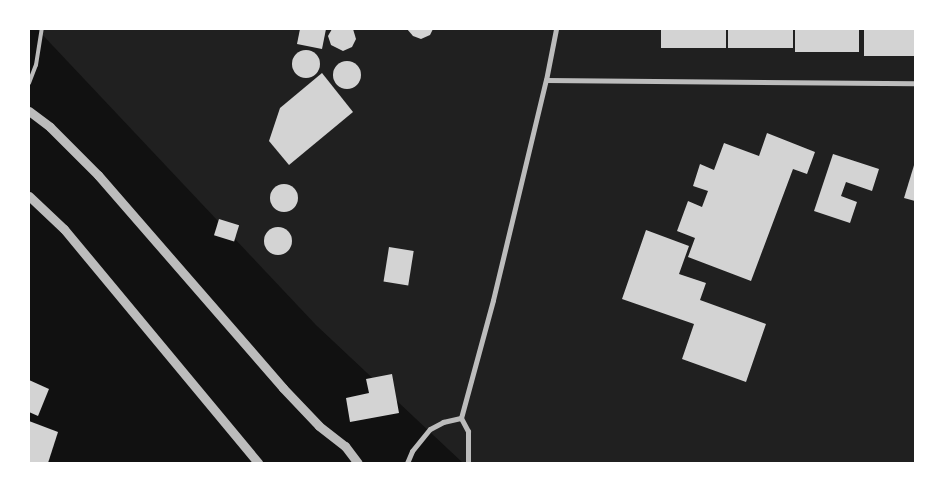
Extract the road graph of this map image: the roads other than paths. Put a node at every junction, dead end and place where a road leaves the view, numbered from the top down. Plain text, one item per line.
1 (42, 29) edge
2 (556, 29) edge
3 (546, 80) junction
4 (29, 83) edge
5 (915, 83) edge
6 (29, 110) edge
7 (29, 196) edge
8 (461, 418) junction
9 (258, 463) edge
10 (358, 463) edge
11 (407, 463) edge
12 (468, 463) edge

1 - 4 lane
2 - 3 street
3 - 5 street
3 - 8 street
6 - 10 street
7 - 9 street
8 - 11 street
8 - 12 street

